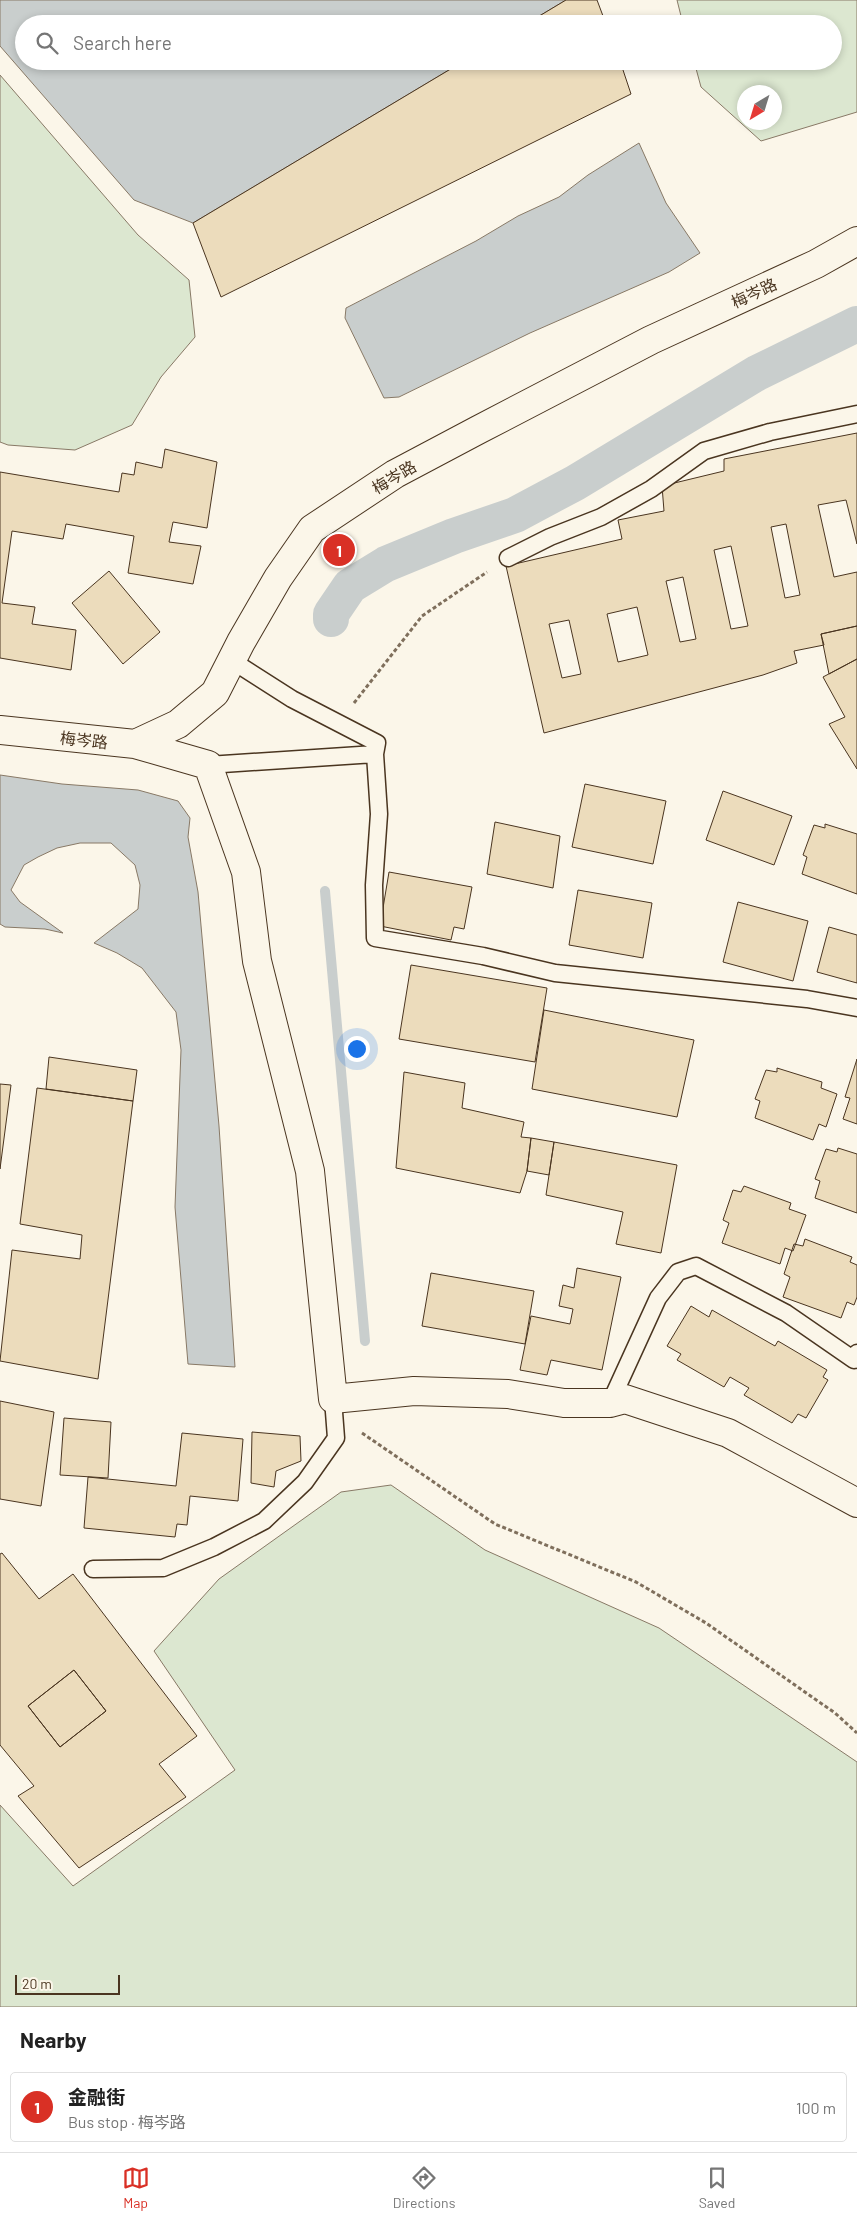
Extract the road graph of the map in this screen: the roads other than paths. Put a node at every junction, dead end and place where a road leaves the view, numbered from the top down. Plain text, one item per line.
1 (857, 241) edge
2 (857, 414) edge
3 (508, 558) road end
4 (231, 660) junction
5 (0, 730) edge
6 (135, 744) junction
7 (376, 754) junction
8 (208, 765) junction
9 (857, 1008) edge
10 (857, 1353) edge
11 (333, 1399) junction
12 (610, 1403) junction
13 (857, 1502) edge
14 (93, 1569) dead end

1 - 4 street, 梅岑路
2 - 3 lane
4 - 6 street, 梅岑路
4 - 7 lane
5 - 6 street, 梅岑路
6 - 8 street
7 - 8 lane
7 - 9 lane
8 - 11 street
10 - 12 lane
11 - 12 street
11 - 14 lane
12 - 13 street

